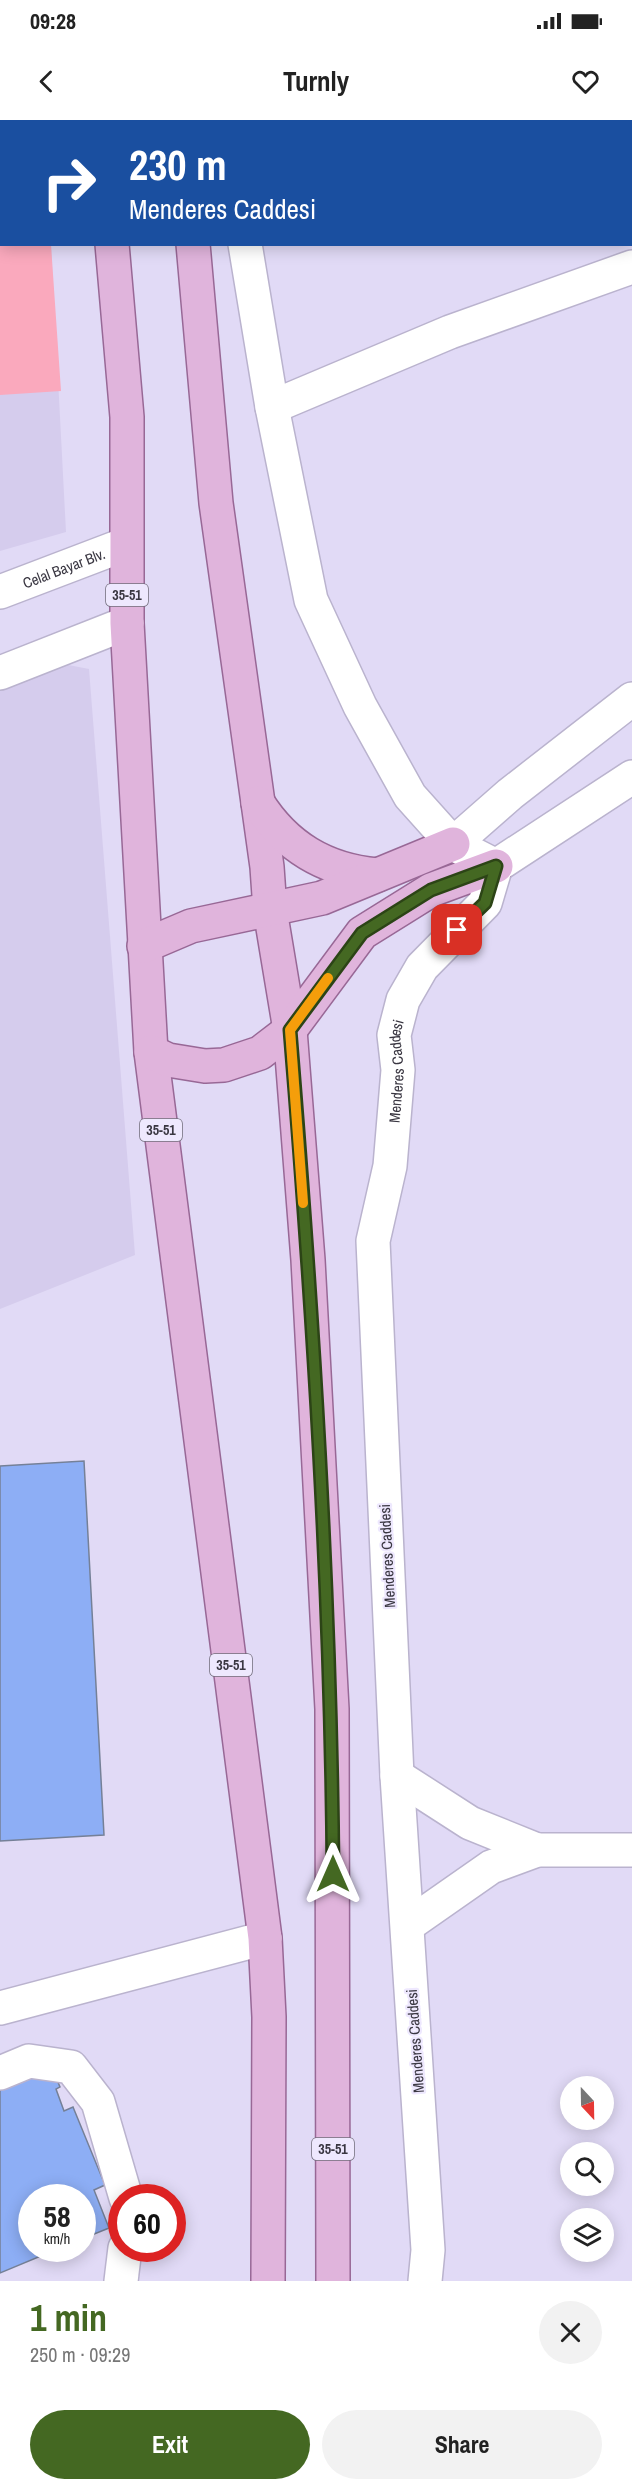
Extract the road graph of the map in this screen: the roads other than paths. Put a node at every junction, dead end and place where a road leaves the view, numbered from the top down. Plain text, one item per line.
1 (112, 246) edge
2 (193, 246) edge
3 (245, 246) edge
4 (632, 267) edge
5 (272, 406) junction
6 (126, 544) junction
7 (0, 592) edge
8 (127, 623) junction
9 (0, 673) edge
10 (632, 699) edge
11 (632, 777) edge
12 (258, 802) junction
13 (453, 844) junction
14 (496, 866) junction
15 (377, 875) junction
16 (270, 910) junction
17 (144, 946) junction
18 (290, 1030) junction
19 (151, 1052) junction
20 (397, 1776) junction
21 (632, 1850) edge
22 (537, 1851) junction
23 (408, 1925) junction
24 (265, 1938) junction
25 (0, 2008) edge
26 (0, 2073) edge
27 (122, 2184) edge
28 (124, 2262) edge
29 (122, 2281) edge
30 (268, 2281) edge
31 (333, 2281) edge
32 (425, 2281) edge

1 - 6 main road, 35-51
2 - 12 main road, 35-51
3 - 5 street
4 - 5 street
5 - 13 street
6 - 7 street, Celal Bayar Blv.
6 - 8 main road, 35-51
8 - 9 street
8 - 17 main road, 35-51
10 - 13 street
11 - 14 street
12 - 15 main road
12 - 16 main road, 35-51
13 - 14 street
13 - 15 main road
14 - 18 main road
14 - 20 street, Menderes Caddesi
15 - 16 main road
16 - 17 main road
16 - 18 main road, 35-51
17 - 19 main road, 35-51
18 - 19 main road
18 - 31 main road, 35-51
19 - 24 main road, 35-51
20 - 22 street
20 - 23 street, Menderes Caddesi
21 - 22 street
22 - 23 street
23 - 32 street, Menderes Caddesi
24 - 25 street
24 - 30 main road, 35-51
26 - 27 street
28 - 29 street

